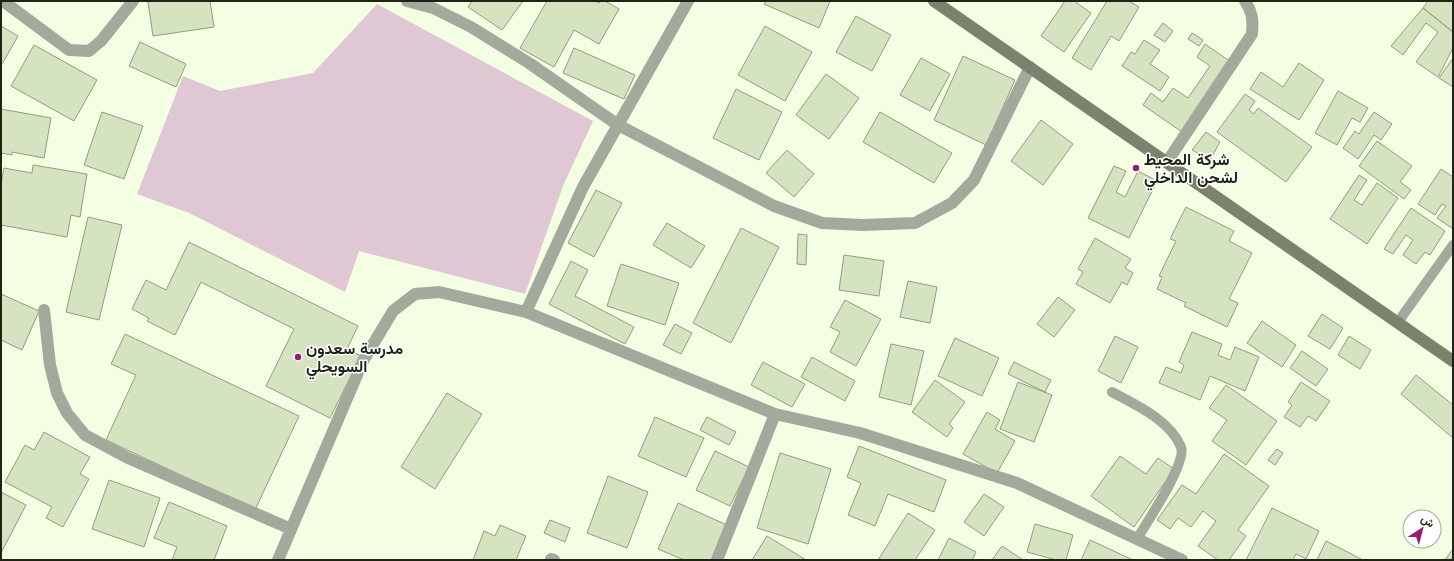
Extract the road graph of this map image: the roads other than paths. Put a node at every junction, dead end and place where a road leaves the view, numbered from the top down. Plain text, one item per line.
1 (4, 1) edge
2 (133, 1) edge
3 (407, 1) edge
4 (688, 1) edge
5 (934, 1) edge
6 (1245, 1) edge
7 (435, 4) edge
8 (1030, 67) junction
9 (618, 125) junction
10 (1167, 162) junction
11 (1453, 245) edge
12 (44, 310) dead end
13 (526, 312) junction
14 (1398, 322) junction
15 (1453, 361) edge
16 (1112, 392) dead end
17 (775, 414) junction
18 (291, 529) junction
19 (1137, 539) junction
20 (278, 560) edge
21 (717, 560) edge
22 (1180, 560) edge

1 - 2 street
3 - 7 street
4 - 9 street
5 - 8 street
6 - 10 street
7 - 9 street
8 - 9 street
8 - 10 street
9 - 13 street
10 - 14 street
11 - 14 lane
12 - 18 street
13 - 17 street
13 - 18 street
14 - 15 street
16 - 19 lane
17 - 19 street
17 - 21 street
18 - 20 street
19 - 22 street

